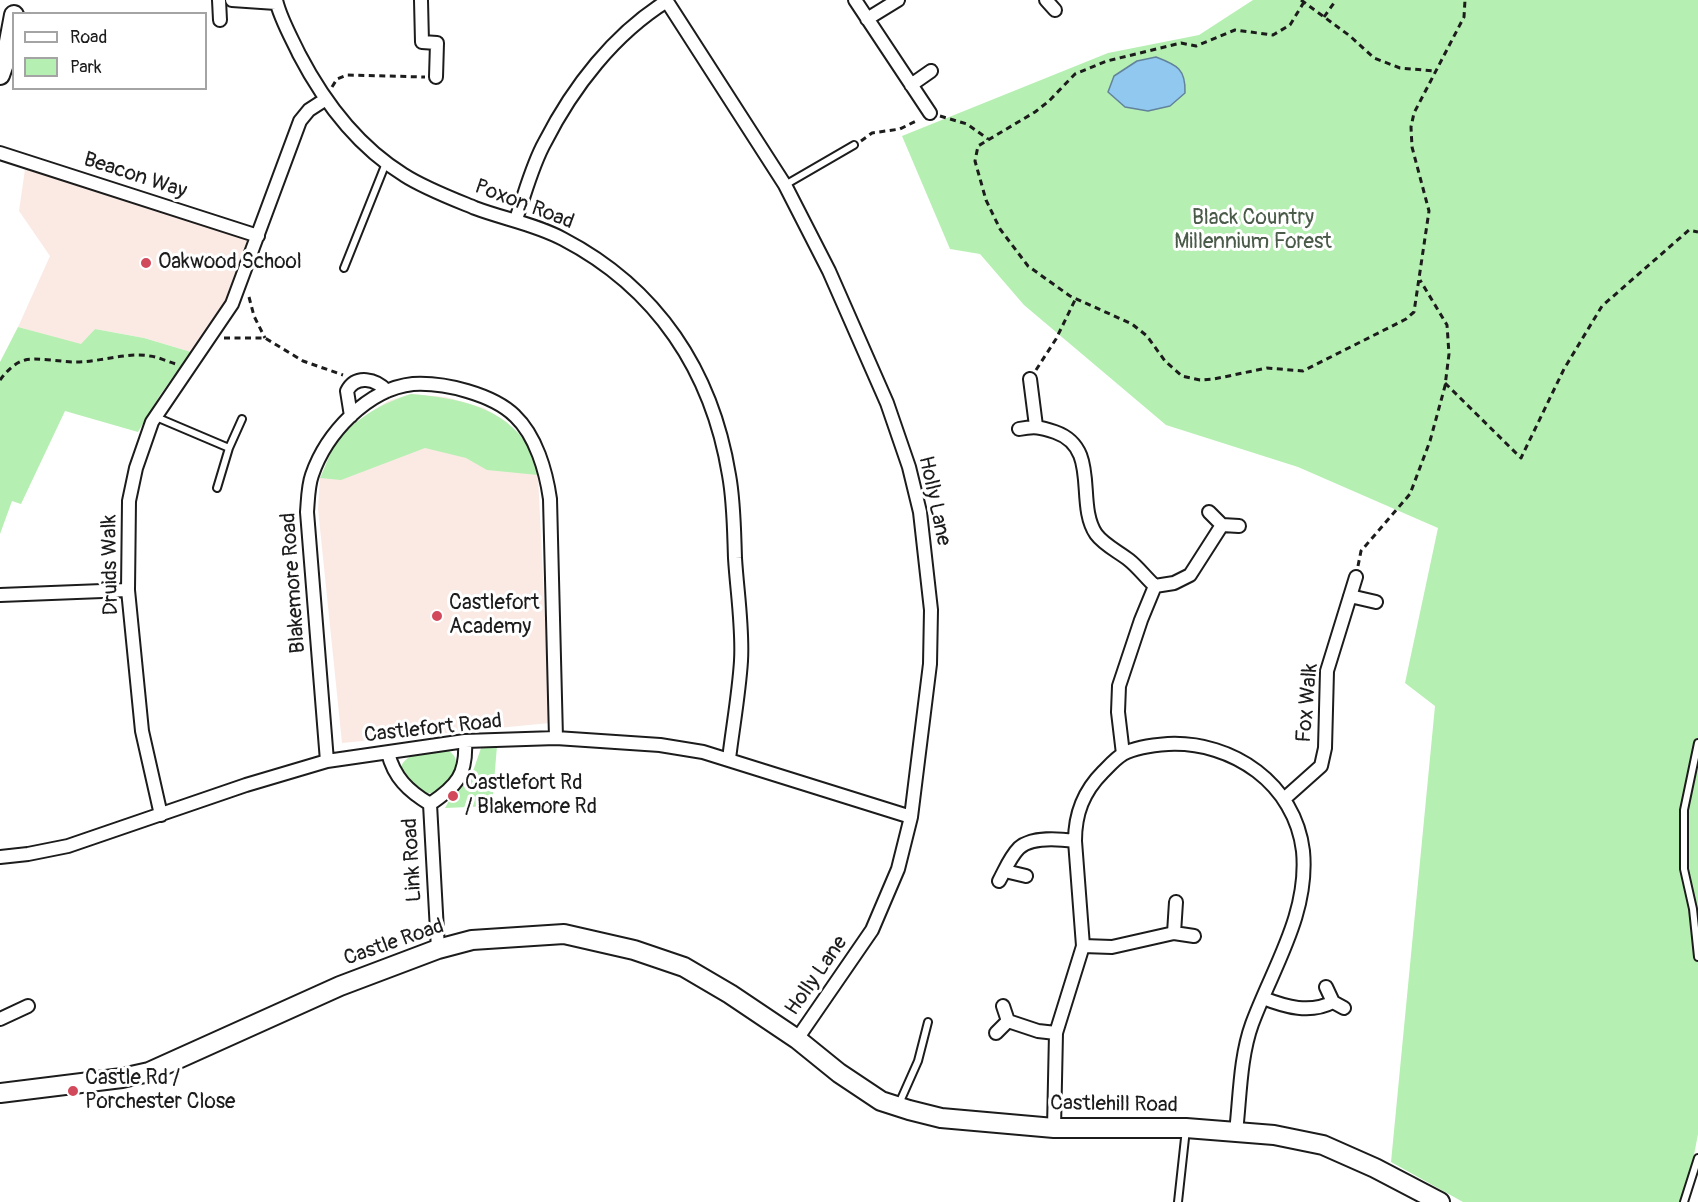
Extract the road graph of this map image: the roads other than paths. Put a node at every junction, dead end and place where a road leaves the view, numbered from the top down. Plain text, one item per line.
1 (219, 0) edge
2 (232, 0) edge
3 (421, 0) edge
4 (667, 0) edge
5 (855, 0) edge
6 (898, 0) edge
7 (1046, 0) edge
8 (276, 1) edge
9 (1055, 10) dead end
10 (867, 19) junction
11 (220, 20) dead end
12 (12, 25) edge
13 (931, 71) dead end
14 (0, 75) edge
15 (436, 77) road end
16 (911, 85) junction
17 (326, 99) junction
18 (930, 113) road end
19 (854, 145) road end
20 (0, 153) edge
21 (386, 163) junction
22 (786, 184) junction
23 (516, 219) junction
24 (258, 236) junction
25 (344, 268) dead end
26 (1030, 379) road end
27 (387, 391) junction
28 (351, 416) junction
29 (155, 417) junction
30 (242, 419) dead end
31 (1036, 426) junction
32 (1019, 429) dead end
33 (230, 448) junction
34 (217, 488) dead end
35 (1209, 512) dead end
36 (1222, 525) junction
37 (1239, 526) dead end
38 (1356, 577) road end
39 (1155, 586) junction
40 (128, 590) junction
41 (0, 595) edge
42 (1350, 596) junction
43 (1376, 602) dead end
44 (556, 738) junction
45 (465, 741) junction
46 (1698, 743) edge
47 (388, 753) junction
48 (1123, 754) junction
49 (729, 759) junction
50 (327, 761) junction
51 (1284, 799) junction
52 (430, 804) junction
53 (161, 815) junction
54 (911, 817) junction
55 (1076, 841) junction
56 (0, 857) edge
57 (1026, 876) dead end
58 (1176, 902) dead end
59 (1174, 933) junction
60 (1194, 936) dead end
61 (1083, 946) junction
62 (438, 949) junction
63 (1698, 957) edge
64 (1326, 987) dead end
65 (1263, 998) junction
66 (1333, 1002) junction
67 (28, 1006) dead end
68 (1003, 1006) dead end
69 (1344, 1008) dead end
70 (0, 1019) edge
71 (1008, 1021) junction
72 (928, 1022) dead end
73 (996, 1033) dead end
74 (1056, 1033) junction
75 (797, 1039) junction
76 (0, 1093) edge
77 (898, 1106) junction
78 (1054, 1128) junction
79 (1186, 1128) junction
80 (1236, 1132) junction
81 (1698, 1158) edge
82 (1178, 1202) edge
83 (1440, 1202) edge
84 (1684, 1202) edge

1 - 11 street
2 - 8 street
3 - 15 street
4 - 22 street, Holly Lane
4 - 23 street
5 - 10 street
6 - 10 street
7 - 9 street
8 - 17 street, Poxon Road
10 - 16 street
12 - 14 street
13 - 16 street
16 - 18 street
17 - 21 street, Poxon Road
17 - 24 street, Druids Walk
19 - 22 lane
20 - 24 street, Beacon Way
21 - 23 street, Poxon Road
21 - 25 lane
22 - 54 street, Holly Lane
23 - 49 street, Poxon Road
24 - 29 street, Druids Walk
26 - 31 street
27 - 28 street, Blakemore Road
27 - 28 street
27 - 44 street, Blakemore Road
28 - 50 street, Blakemore Road
29 - 33 lane
29 - 40 street, Druids Walk
30 - 33 lane
31 - 32 street
31 - 39 street
33 - 34 lane
35 - 36 street
36 - 37 street
36 - 39 street
38 - 42 street, Fox Walk
39 - 48 street
40 - 41 street
40 - 53 street, Druids Walk
42 - 43 street
42 - 51 street, Fox Walk
44 - 45 street, Castlefort Road
44 - 49 street, Castlefort Road
45 - 47 street, Castlefort Road
45 - 52 street, Link Road
46 - 63 lane
47 - 50 street, Castlefort Road
47 - 52 street, Link Road
48 - 51 street
48 - 55 street
49 - 54 street, Castlefort Road
50 - 53 street, Castlefort Road
51 - 65 street
52 - 62 street, Link Road
53 - 56 street, Castlefort Road
54 - 75 street, Holly Lane
55 - 57 street
55 - 61 street
58 - 59 street
59 - 60 street
59 - 61 street
61 - 74 street
62 - 75 street, Castle Road
62 - 76 street, Castle Road
64 - 66 street
65 - 66 street
65 - 80 street
66 - 69 street
67 - 70 street
68 - 71 street
71 - 73 street
71 - 74 street
72 - 77 lane
74 - 78 street
75 - 77 street, Castlehill Road
77 - 78 street, Castlehill Road
78 - 79 street, Castlehill Road
79 - 80 street, Castlehill Road
79 - 82 lane
80 - 83 street, Castlehill Road
81 - 84 lane

